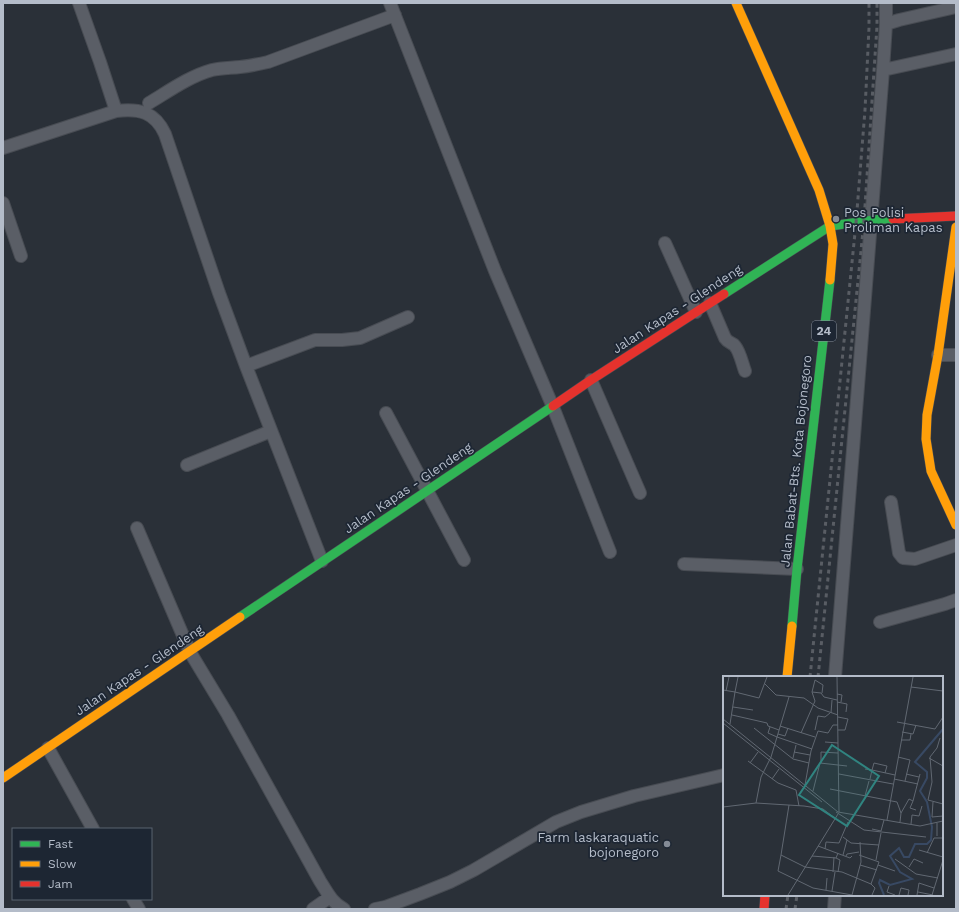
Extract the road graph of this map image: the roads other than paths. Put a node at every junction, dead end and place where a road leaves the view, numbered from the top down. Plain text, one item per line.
1 (79, 3) edge
2 (390, 3) edge
3 (736, 3) edge
4 (886, 3) edge
5 (956, 7) edge
6 (395, 15) junction
7 (886, 24) junction
8 (956, 54) edge
9 (884, 70) junction
10 (149, 103) junction
11 (122, 111) junction
12 (158, 122) junction
13 (3, 148) edge
14 (3, 203) edge
15 (956, 216) edge
16 (872, 220) junction
17 (830, 226) junction
18 (956, 228) edge
19 (665, 244) dead end
20 (21, 256) dead end
21 (710, 303) junction
22 (696, 312) junction
23 (408, 317) dead end
24 (938, 355) junction
25 (956, 355) edge
26 (246, 366) junction
27 (745, 370) dead end
28 (591, 380) junction
29 (553, 407) junction
30 (386, 413) dead end
31 (271, 431) junction
32 (187, 465) dead end
33 (428, 491) junction
34 (640, 493) dead end
35 (891, 502) dead end
36 (956, 525) edge
37 (137, 528) dead end
38 (956, 545) edge
39 (610, 552) dead end
40 (464, 560) dead end
41 (322, 561) junction
42 (684, 564) dead end
43 (797, 569) junction
44 (956, 600) edge
45 (880, 622) dead end
46 (190, 652) junction
47 (787, 676) edge
48 (835, 676) edge
49 (48, 748) junction
50 (723, 776) edge
51 (3, 778) edge
52 (92, 828) edge
53 (765, 896) edge
54 (835, 896) edge
55 (330, 897) junction
56 (134, 900) edge
57 (138, 909) edge
58 (313, 909) edge
59 (344, 909) edge
60 (375, 909) edge
61 (764, 909) edge
62 (834, 909) edge

1 - 11 street
2 - 6 street
3 - 17 main road, Jalan Babat-Bts. Kota Bojonegoro / 24
4 - 7 street
5 - 7 street
6 - 10 street
6 - 29 street
7 - 9 street
8 - 9 street
9 - 16 street
10 - 11 street
10 - 12 street
11 - 12 street
11 - 13 street
12 - 26 street
14 - 20 street
15 - 16 main road
16 - 17 main road
16 - 48 street
17 - 21 main road, Jalan Kapas - Glendeng
17 - 43 main road, Jalan Babat-Bts. Kota Bojonegoro / 24
18 - 24 main road
19 - 22 street
21 - 22 main road, Jalan Kapas - Glendeng
21 - 27 street
22 - 28 main road, Jalan Kapas - Glendeng
23 - 26 street
24 - 25 street
24 - 36 main road
26 - 31 street
28 - 29 main road, Jalan Kapas - Glendeng
28 - 34 street
29 - 33 main road, Jalan Kapas - Glendeng
29 - 39 street
30 - 33 street
31 - 32 street
31 - 41 street
33 - 40 street
33 - 41 main road, Jalan Kapas - Glendeng
35 - 38 street
37 - 46 street
41 - 46 main road, Jalan Kapas - Glendeng
42 - 43 street
43 - 47 main road, Jalan Babat-Bts. Kota Bojonegoro / 24
44 - 45 street
46 - 49 main road, Jalan Kapas - Glendeng
46 - 55 street
49 - 51 main road, Jalan Kapas - Glendeng
49 - 52 street
50 - 60 street
53 - 61 main road
54 - 62 street
55 - 58 street
55 - 59 street
56 - 57 street

